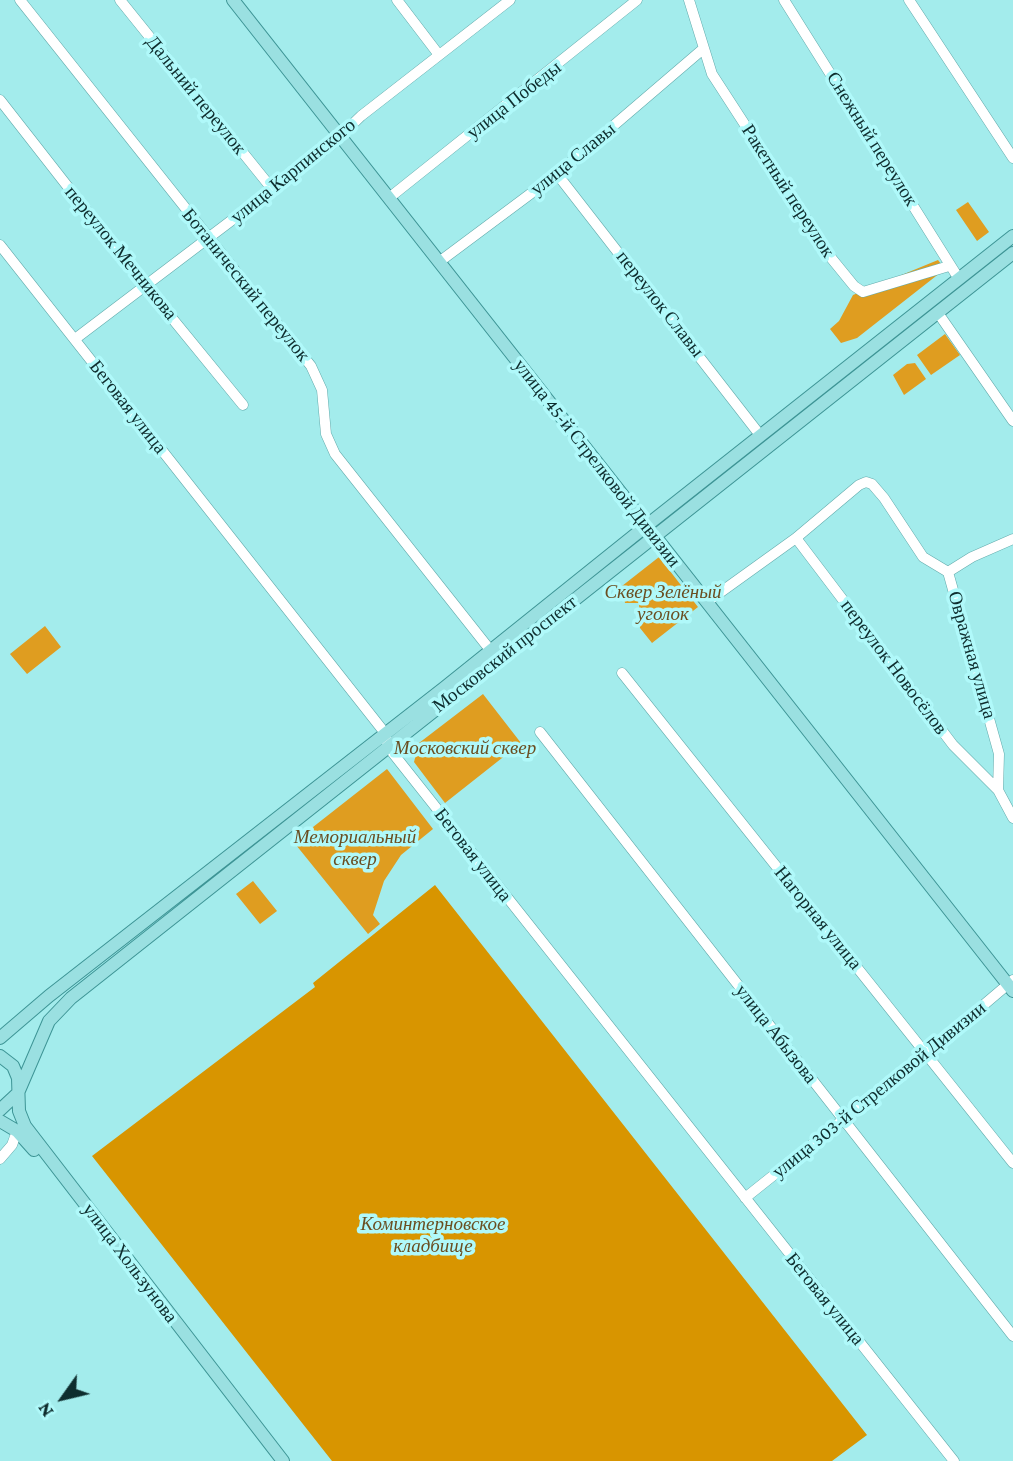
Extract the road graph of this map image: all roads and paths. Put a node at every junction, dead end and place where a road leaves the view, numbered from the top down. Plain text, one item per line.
1 (20, 0) edge
2 (120, 0) edge
3 (233, 0) edge
4 (397, 0) edge
5 (510, 0) edge
6 (637, 0) edge
7 (689, 0) edge
8 (784, 0) edge
9 (909, 0) edge
10 (703, 49) junction
11 (439, 55) junction
12 (0, 100) edge
13 (340, 135) junction
14 (1013, 158) edge
15 (558, 174) junction
16 (273, 190) junction
17 (389, 198) junction
18 (1013, 236) edge
19 (208, 239) junction
20 (0, 245) edge
21 (1013, 253) edge
22 (439, 262) junction
23 (949, 266) junction
24 (959, 279) junction
25 (147, 285) junction
26 (929, 302) junction
27 (938, 313) junction
28 (75, 340) junction
29 (243, 405) dead end
30 (1013, 421) edge
31 (760, 435) junction
32 (650, 531) junction
33 (796, 538) junction
34 (1013, 539) edge
35 (948, 572) junction
36 (707, 602) junction
37 (491, 651) junction
38 (622, 673) dead end
39 (540, 732) dead end
40 (385, 733) junction
41 (388, 747) junction
42 (998, 790) junction
43 (1013, 818) edge
44 (1011, 986) edge
45 (0, 1038) edge
46 (927, 1053) junction
47 (0, 1056) edge
48 (18, 1093) junction
49 (0, 1110) edge
50 (843, 1119) junction
51 (0, 1121) edge
52 (17, 1131) junction
53 (0, 1159) edge
54 (1013, 1163) edge
55 (744, 1198) junction
56 (1013, 1336) edge
57 (276, 1461) edge
58 (283, 1461) edge
59 (954, 1461) edge

1 - 19 street, Ботанический переулок
2 - 16 street, Дальний переулок
3 - 13 main road, улица 45-й Стрелковой Дивизии
4 - 11 street
5 - 11 street, улица Карпинского
6 - 17 street, улица Победы
7 - 10 street, Ракетный переулок
8 - 23 street, Снежный переулок
9 - 14 street
10 - 15 street, улица Славы
10 - 23 street, Ракетный переулок
11 - 13 street, улица Карпинского
12 - 25 street, переулок Мечникова
13 - 16 street, улица Карпинского
13 - 17 main road, улица 45-й Стрелковой Дивизии
15 - 22 street, улица Славы
15 - 31 street, переулок Славы
16 - 19 street, улица Карпинского
17 - 22 main road, улица 45-й Стрелковой Дивизии
18 - 24 main road, Московский проспект
19 - 25 street, улица Карпинского
19 - 37 street, Ботанический переулок
20 - 28 street, Беговая улица
21 - 27 main road, Московский проспект
22 - 32 main road, улица 45-й Стрелковой Дивизии
23 - 24 street, Снежный переулок
24 - 26 main road, Московский проспект
25 - 28 street, улица Карпинского
25 - 29 street, переулок Мечникова
26 - 27 main road
26 - 31 main road, Московский проспект
27 - 30 street
27 - 32 main road, Московский проспект
28 - 40 street, Беговая улица
31 - 32 main road, Московский проспект
32 - 36 main road, улица 45-й Стрелковой Дивизии
32 - 37 main road, Московский проспект
32 - 41 main road, Московский проспект
33 - 35 street
33 - 36 street
33 - 42 street, переулок Новосёлов
34 - 35 street
35 - 42 street, Овражная улица
36 - 44 main road, улица 45-й Стрелковой Дивизии
37 - 40 main road, Московский проспект
38 - 46 street, Нагорная улица
39 - 50 street, улица Абызова
40 - 41 street, Беговая улица
40 - 45 main road, Московский проспект
41 - 48 main road, Московский проспект
41 - 55 street, Беговая улица
42 - 43 street, Овражная улица
44 - 46 street, улица 303-й Стрелковой Дивизии
46 - 50 street, улица 303-й Стрелковой Дивизии
46 - 54 street, Нагорная улица
47 - 48 main road, улица Хользунова
48 - 49 main road, Московский проспект
48 - 58 main road, улица Хользунова
50 - 55 street, улица 303-й Стрелковой Дивизии
50 - 56 street, улица Абызова
51 - 52 main road, улица Хользунова
52 - 53 street
52 - 57 main road, улица Хользунова
55 - 59 street, Беговая улица

